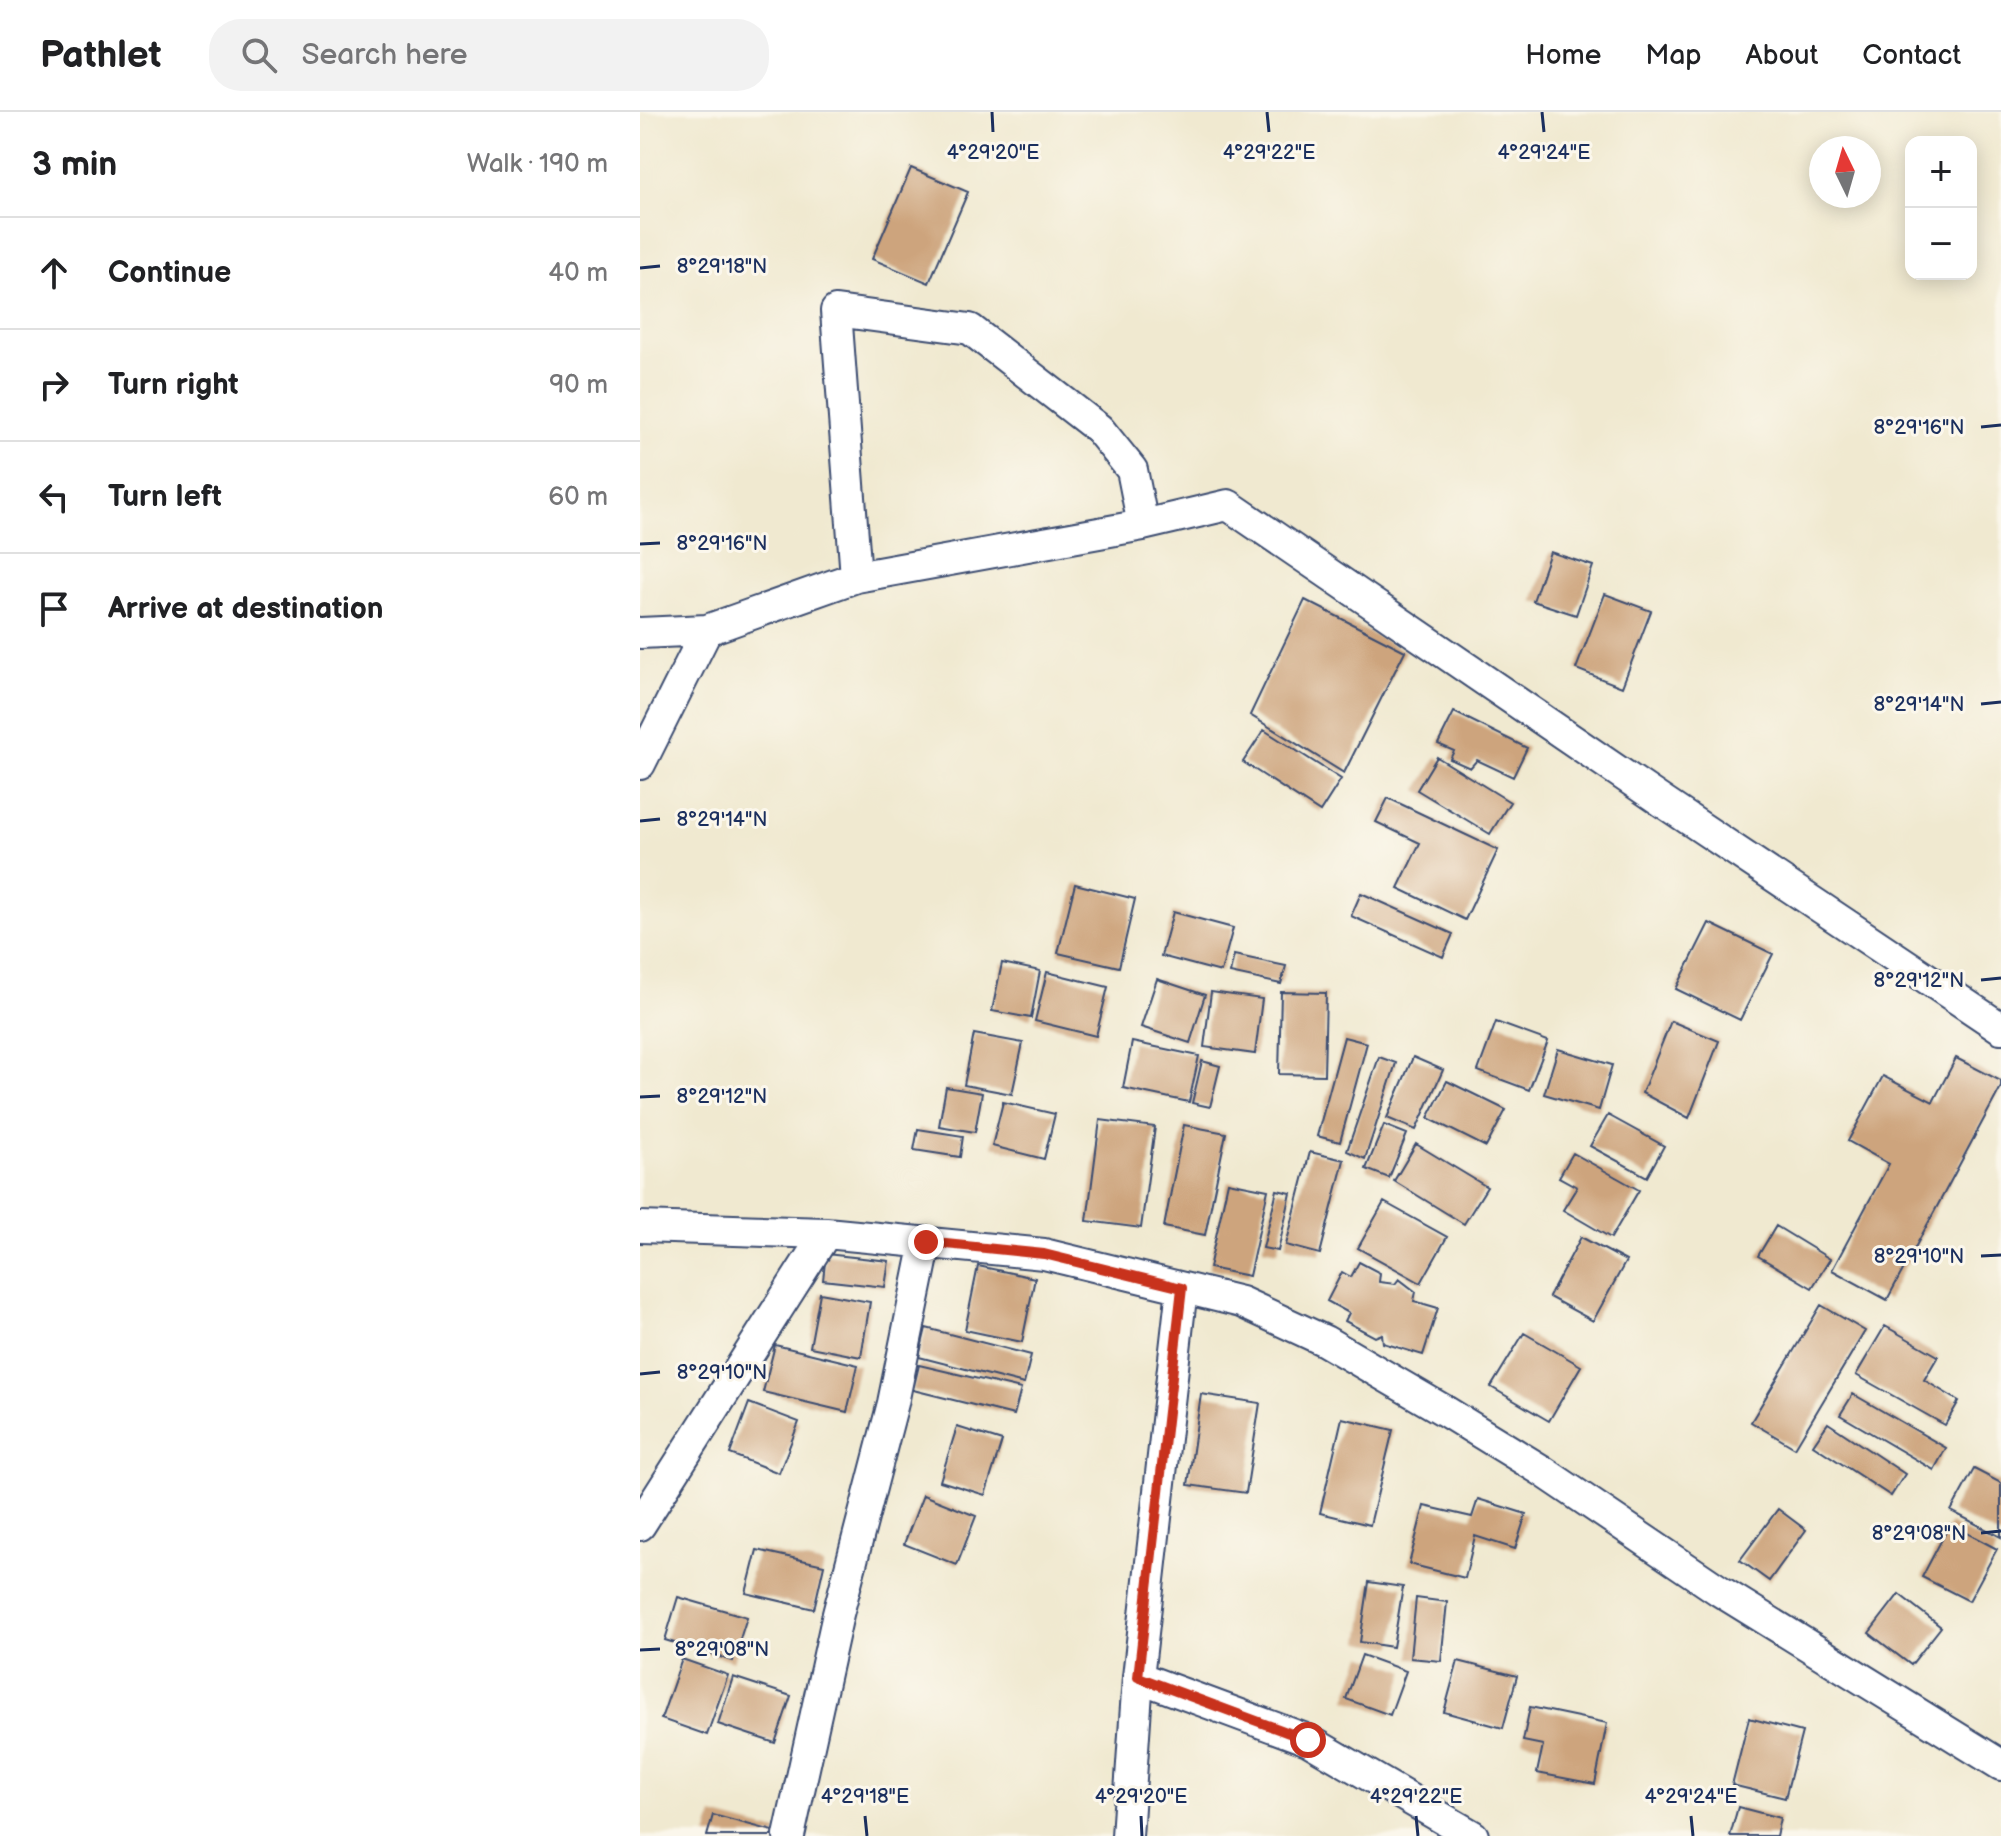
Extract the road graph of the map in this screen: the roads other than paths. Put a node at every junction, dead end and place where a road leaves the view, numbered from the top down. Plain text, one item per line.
1 (1143, 525) junction
2 (856, 577) junction
3 (707, 630) junction
4 (640, 633) edge
5 (640, 764) edge
6 (2001, 1028) edge
7 (640, 1227) edge
8 (826, 1233) junction
9 (926, 1242) junction
10 (1182, 1288) junction
11 (640, 1525) edge
12 (1138, 1677) junction
13 (2001, 1765) edge
14 (789, 1836) edge
15 (1127, 1836) edge
16 (1473, 1836) edge

1 - 2 street
1 - 2 street
1 - 6 street
2 - 3 street
3 - 4 street
3 - 5 street
7 - 8 street
8 - 9 street
8 - 11 street
9 - 10 street
9 - 14 street
10 - 12 street
10 - 13 street
12 - 15 street
12 - 16 street

